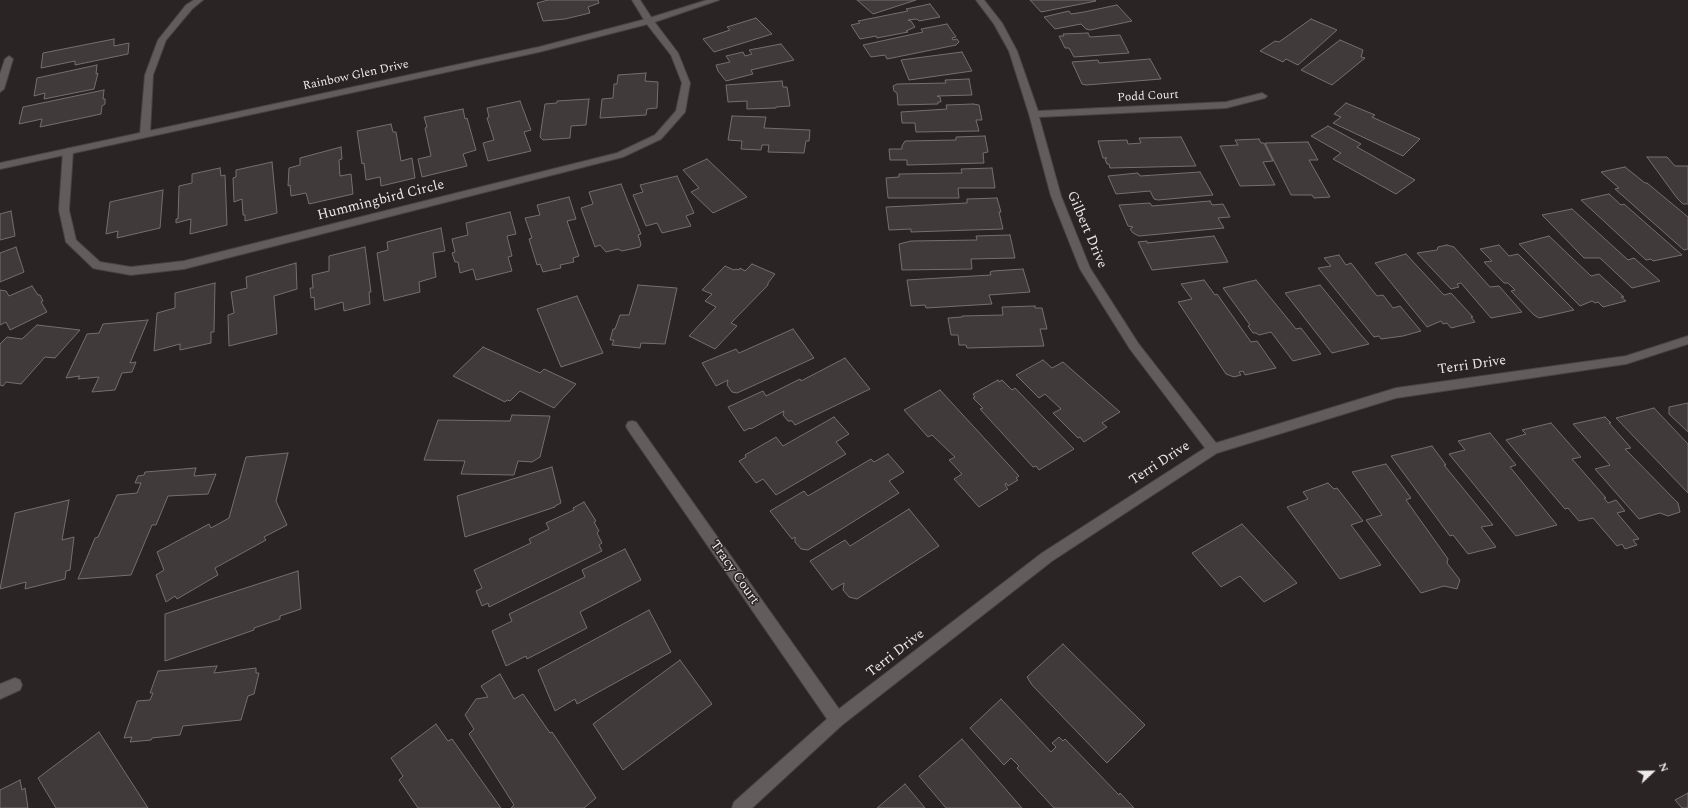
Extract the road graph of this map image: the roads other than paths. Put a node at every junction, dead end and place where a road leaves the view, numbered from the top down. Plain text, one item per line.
1 (199, 0) edge
2 (636, 0) edge
3 (715, 0) edge
4 (980, 0) edge
5 (648, 21) junction
6 (9, 60) dead end
7 (0, 89) edge
8 (1262, 96) dead end
9 (1034, 114) junction
10 (145, 134) junction
11 (68, 151) junction
12 (0, 166) edge
13 (1688, 340) edge
14 (632, 426) dead end
15 (1213, 448) junction
16 (15, 685) dead end
17 (0, 692) edge
18 (837, 720) junction
19 (740, 808) edge

1 - 10 street
2 - 5 street, Hummingbird Circle
3 - 5 street, Rainbow Glen Drive
4 - 9 street, Gilbert Drive
5 - 10 street, Rainbow Glen Drive
5 - 11 street, Hummingbird Circle
6 - 7 street
8 - 9 street, Podd Court
9 - 15 street, Gilbert Drive
10 - 11 street, Rainbow Glen Drive
11 - 12 street, Rainbow Glen Drive
13 - 15 street, Terri Drive
14 - 18 street, Tracy Court
15 - 18 street, Terri Drive
16 - 17 street
18 - 19 street, Terri Drive

